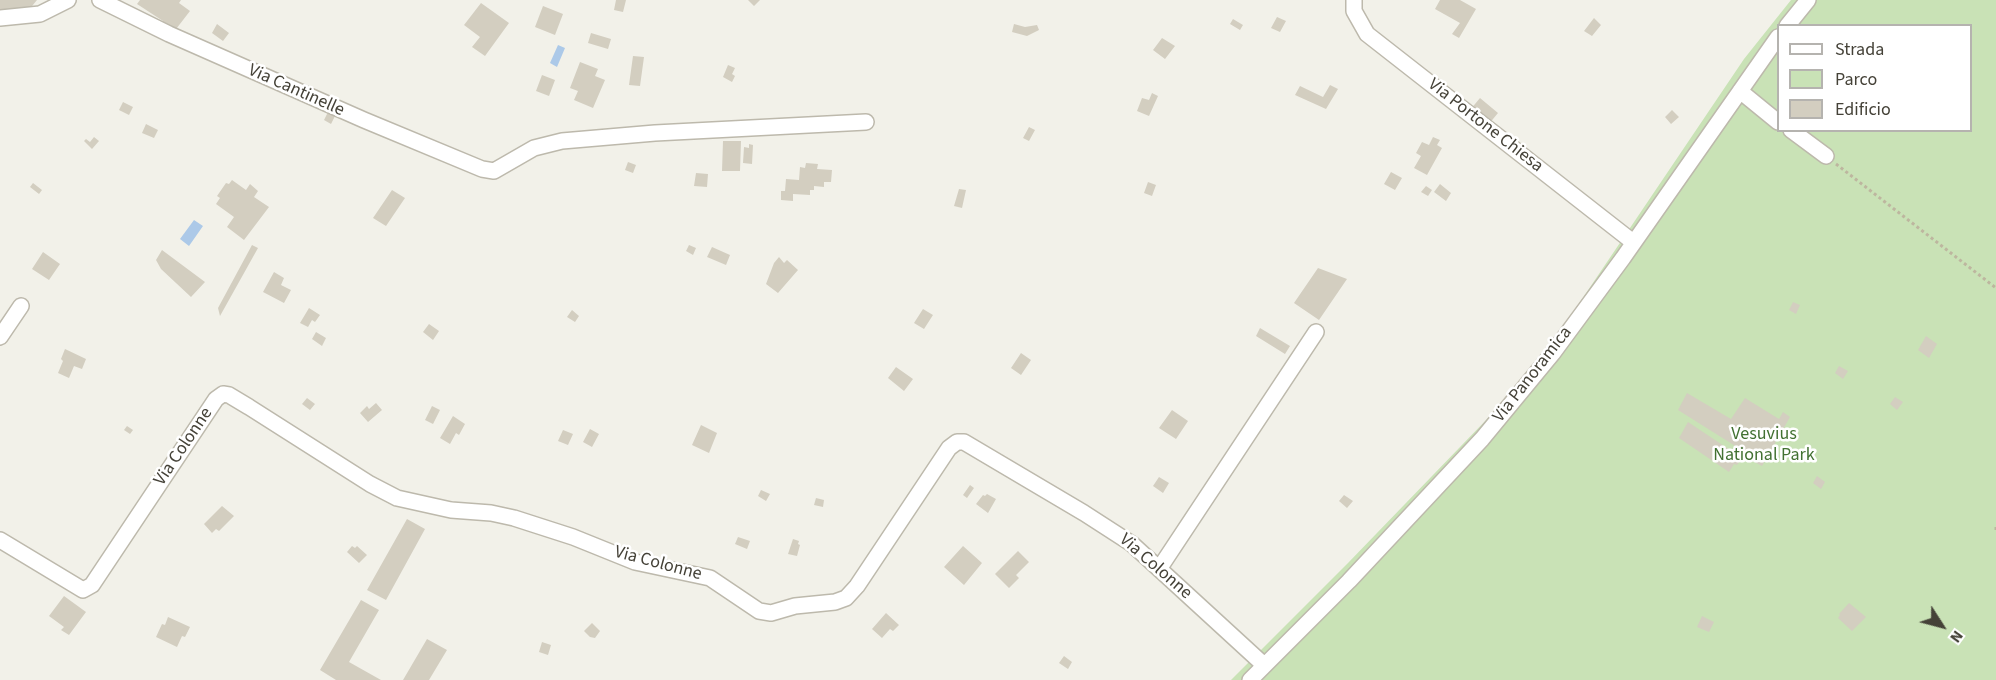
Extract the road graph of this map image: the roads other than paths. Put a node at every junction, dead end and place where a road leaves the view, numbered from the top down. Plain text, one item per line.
1 (68, 0) edge
2 (102, 0) edge
3 (1354, 0) edge
4 (1808, 0) edge
5 (0, 18) edge
6 (1788, 24) edge
7 (1777, 40) edge
8 (1740, 91) junction
9 (1777, 120) edge
10 (866, 122) dead end
11 (1794, 132) edge
12 (1826, 156) road end
13 (1633, 242) junction
14 (21, 306) dead end
15 (1316, 332) dead end
16 (0, 337) edge
17 (0, 540) edge
18 (1159, 569) junction
19 (1264, 665) junction
20 (1250, 680) edge

1 - 5 street
2 - 10 street, Via Cantinelle
3 - 13 street, Via Portone Chiesa
4 - 6 street
7 - 8 street, Via Panoramica
8 - 9 street
8 - 13 street, Via Panoramica
11 - 12 street
13 - 19 street, Via Panoramica
14 - 16 street
15 - 18 street
17 - 18 street, Via Colonne
18 - 19 street, Via Colonne
19 - 20 street, Via Panoramica

